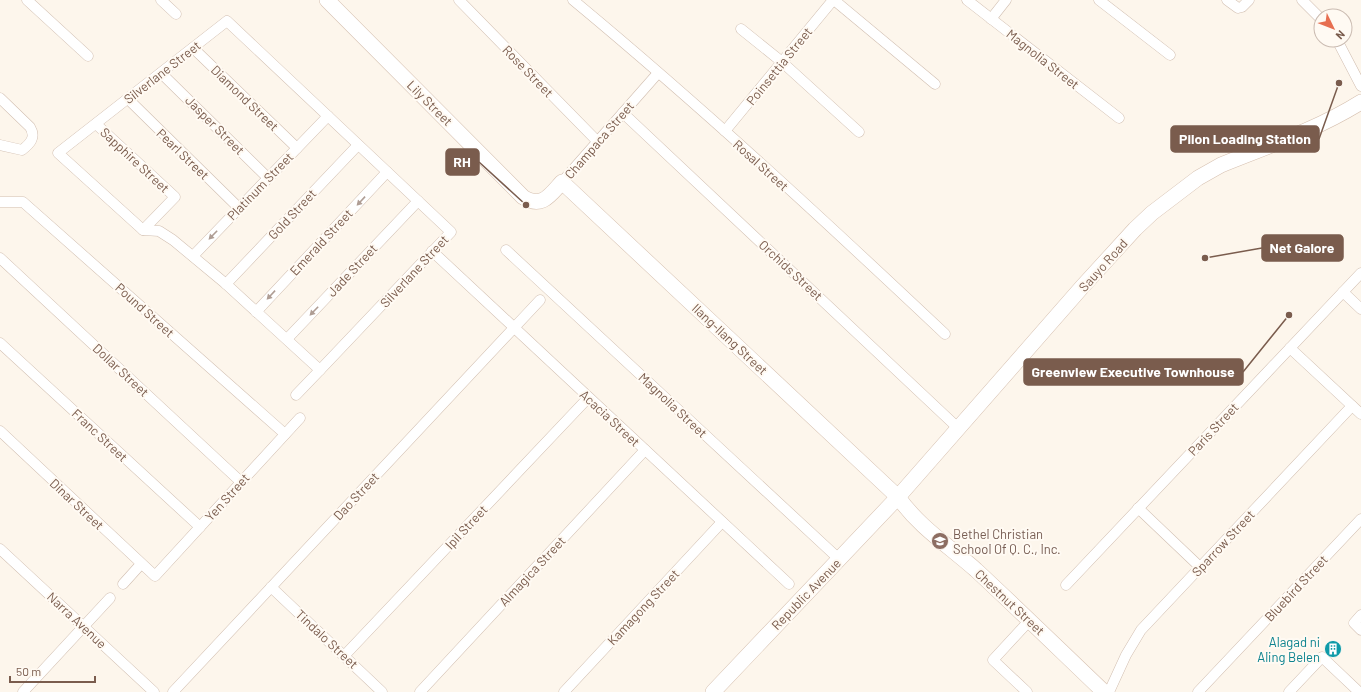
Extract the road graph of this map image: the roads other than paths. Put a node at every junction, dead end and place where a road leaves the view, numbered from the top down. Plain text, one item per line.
1 (27, 0) edge
2 (161, 0) edge
3 (327, 0) edge
4 (459, 0) edge
5 (573, 0) edge
6 (834, 0) edge
7 (967, 0) edge
8 (1006, 0) edge
9 (1099, 0) edge
10 (1227, 0) edge
11 (1249, 0) edge
12 (1302, 0) edge
13 (1313, 11) edge
14 (176, 14) dead end
15 (991, 19) junction
16 (741, 29) dead end
17 (193, 48) junction
18 (1341, 48) edge
19 (88, 56) dead end
20 (1170, 56) dead end
21 (782, 62) junction
22 (161, 73) junction
23 (658, 73) junction
24 (935, 84) dead end
25 (1361, 86) edge
26 (0, 98) edge
27 (128, 99) junction
28 (1361, 102) edge
29 (623, 113) junction
30 (328, 116) junction
31 (1119, 118) dead end
32 (96, 124) junction
33 (725, 131) junction
34 (859, 132) dead end
35 (598, 142) junction
36 (0, 145) edge
37 (358, 145) junction
38 (297, 148) junction
39 (387, 172) junction
40 (268, 178) junction
41 (562, 182) junction
42 (418, 201) junction
43 (0, 202) edge
44 (536, 202) joint
45 (239, 208) junction
46 (144, 230) junction
47 (506, 250) dead end
48 (432, 252) junction
49 (193, 256) junction
50 (0, 258) edge
51 (1361, 273) edge
52 (226, 284) junction
53 (1343, 292) junction
54 (540, 300) dead end
55 (1361, 309) edge
56 (256, 312) junction
57 (514, 327) junction
58 (945, 334) dead end
59 (287, 339) junction
60 (0, 343) edge
61 (1290, 348) junction
62 (320, 370) junction
63 (296, 396) dead end
64 (588, 398) junction
65 (1352, 406) junction
66 (1361, 414) edge
67 (300, 418) dead end
68 (958, 428) junction
69 (0, 431) edge
70 (285, 434) junction
71 (645, 450) junction
72 (241, 482) junction
73 (898, 497) junction
74 (1138, 508) junction
75 (1361, 519) edge
76 (722, 522) junction
77 (200, 526) junction
78 (0, 549) edge
79 (839, 559) junction
80 (142, 564) junction
81 (1200, 567) junction
82 (155, 576) joint
83 (123, 584) dead end
84 (789, 584) dead end
85 (1066, 585) dead end
86 (271, 587) junction
87 (110, 598) dead end
88 (1361, 615) edge
89 (1030, 621) junction
90 (83, 626) junction
91 (1361, 630) edge
92 (344, 656) junction
93 (22, 692) edge
94 (154, 692) edge
95 (173, 692) edge
96 (382, 692) edge
97 (420, 692) edge
98 (564, 692) edge
99 (713, 692) edge
100 (1027, 692) edge
101 (1104, 692) edge
102 (1110, 692) edge
103 (1198, 692) edge
104 (1289, 692) edge
105 (1359, 692) edge

1 - 19 street
2 - 14 street
3 - 44 street, Lily Street
4 - 35 street, Rose Street
5 - 23 street, Rosal Street
6 - 21 street, Poinsettia Street
6 - 24 street
7 - 15 street, Magnolia Street
8 - 15 street
9 - 20 street
10 - 11 street
12 - 13 street
15 - 31 street, Magnolia Street
16 - 21 street
17 - 22 street, Silverlane Street
17 - 30 street, Silverlane Street
17 - 38 street, Diamond Street
18 - 25 street
21 - 33 street, Poinsettia Street
21 - 34 street
22 - 27 street, Silverlane Street
22 - 40 street, Jasper Street
23 - 29 street, Champaca Street
23 - 33 street, Rosal Street
26 - 36 street
27 - 32 street, Silverlane Street
27 - 45 street, Pearl Street
28 - 68 street, Sauyo Road
29 - 35 street, Champaca Street
29 - 68 street, Orchids Street
30 - 37 street, Silverlane Street
30 - 38 street, Platinum Street
32 - 46 street, Sapphire Street
32 - 46 street, Silverlane Street
33 - 58 street, Rosal Street
35 - 41 street, Champaca Street
37 - 39 street, Silverlane Street
37 - 52 street, Gold Street
38 - 40 street, Platinum Street
39 - 42 street, Silverlane Street
39 -> 56 street, Emerald Street
40 - 45 street, Platinum Street
41 - 44 street, Champaca Street
41 - 73 street, Ilang-Ilang Street
42 - 48 street, Silverlane Street
42 -> 59 street, Jade Street
43 - 70 street, Pound Street
45 -> 49 street, Platinum Street
46 - 49 street
47 - 79 street, Magnolia Street
48 - 57 street, Acacia Street
48 - 62 street, Silverlane Street
49 - 52 street
50 - 72 street, Dollar Street
51 - 53 street, Paris Street
52 - 56 street
53 - 55 street
53 - 61 street, Paris Street
54 - 57 street, Dao Street
56 - 59 street
57 - 64 street, Acacia Street
57 - 86 street, Dao Street
59 - 62 street
60 - 77 street, Franc Street
61 - 65 street
61 - 74 street, Paris Street
62 - 63 street
64 - 71 street, Acacia Street
64 - 92 street, Ipil Street
65 - 66 street
65 - 81 street, Sparrow Street
67 - 70 street, Yen Street
68 - 73 street, Sauyo Road
69 - 80 street, Dinar Street
70 - 72 street, Yen Street
71 - 76 street, Acacia Street
71 - 97 street, Almagica Street
72 - 77 street, Yen Street
73 - 79 street, Republic Avenue
73 - 89 street, Chestnut Street
74 - 81 street
74 - 85 street, Paris Street
75 - 103 street, Bluebird Street
76 - 84 street, Acacia Street
76 - 98 street, Kamagong Street
77 - 82 street, Yen Street
78 - 90 street, Narra Avenue
79 - 99 street, Republic Avenue
80 - 82 street, Dinar Street
80 - 83 street
81 - 102 street, Sparrow Street
86 - 92 street, Tindalo Street
86 - 95 street, Dao Street
87 - 90 street
88 - 91 street
89 - 100 street
89 - 101 street, Chestnut Street
90 - 93 street
90 - 94 street, Narra Avenue
92 - 96 street, Tindalo Street
104 - 105 street

